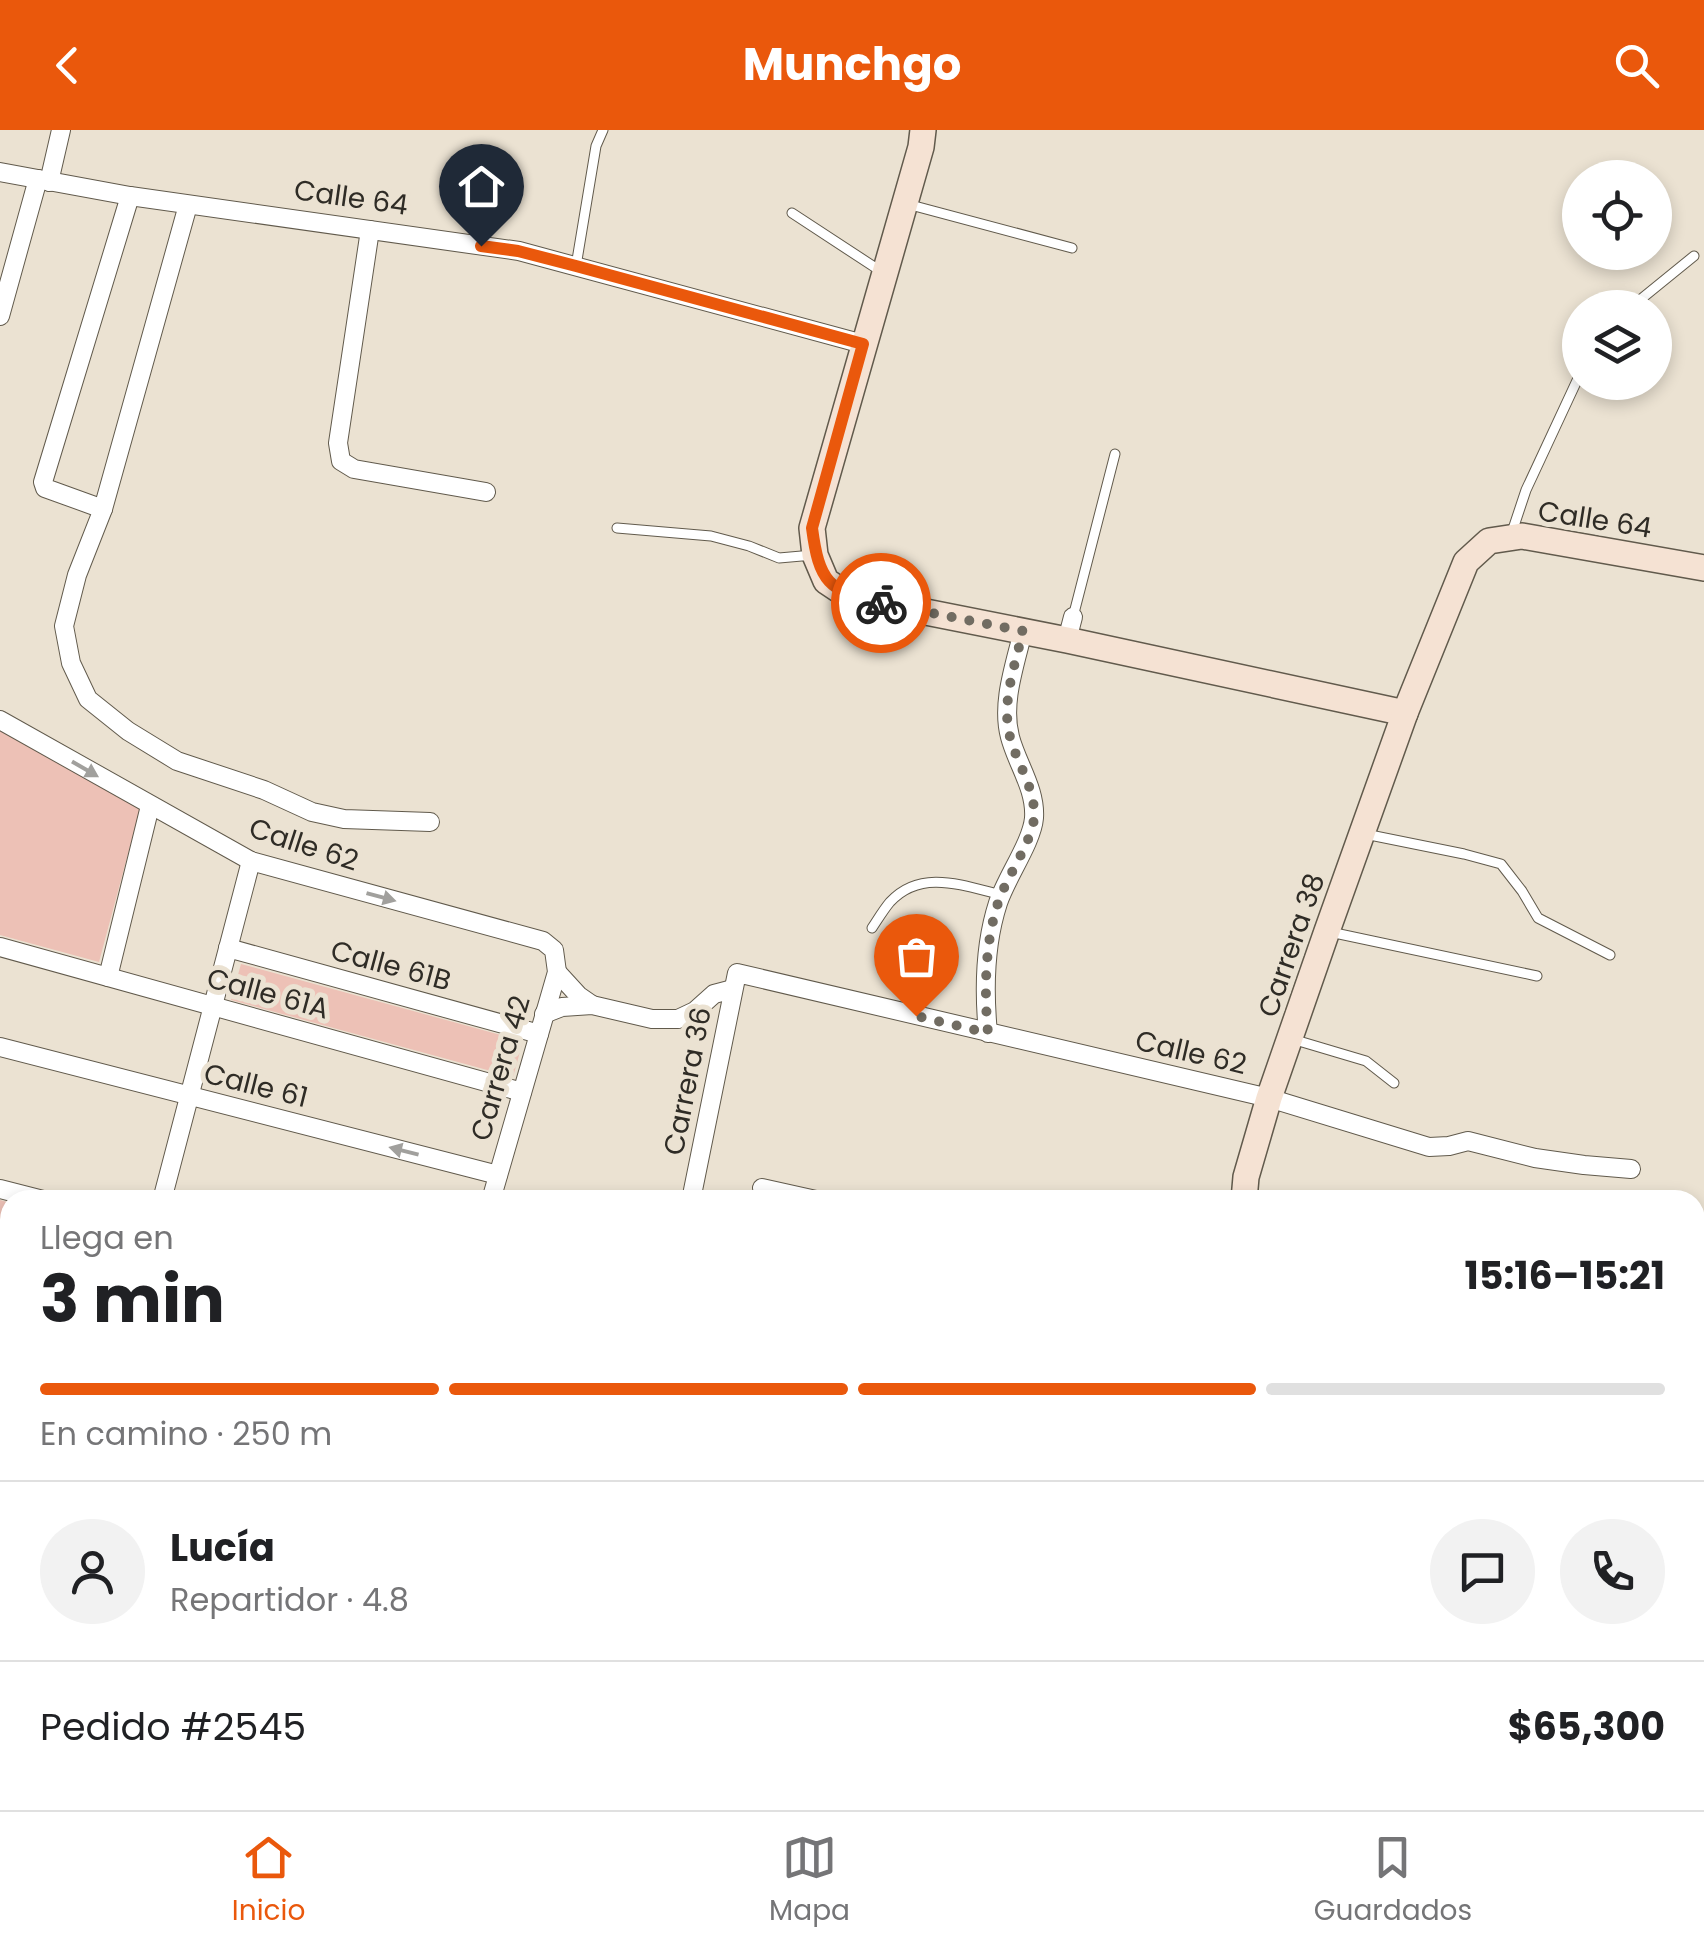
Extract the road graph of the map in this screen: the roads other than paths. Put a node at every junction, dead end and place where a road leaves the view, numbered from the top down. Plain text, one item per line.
1 (60, 130) edge
2 (604, 130) edge
3 (923, 130) edge
4 (0, 172) edge
5 (44, 180) junction
6 (130, 196) junction
7 (188, 204) junction
8 (904, 204) junction
9 (792, 213) dead end
10 (370, 230) junction
11 (1072, 248) dead end
12 (1694, 256) dead end
13 (576, 266) junction
14 (884, 273) junction
15 (1652, 290) edge
16 (0, 316) edge
17 (863, 344) junction
18 (1568, 400) edge
19 (1114, 454) dead end
20 (486, 492) dead end
21 (103, 508) junction
22 (617, 528) dead end
23 (1510, 538) junction
24 (816, 554) junction
25 (1704, 568) edge
26 (1070, 628) junction
27 (1023, 631) junction
28 (1405, 713) junction
29 (0, 720) edge
30 (150, 806) junction
31 (430, 822) dead end
32 (1362, 834) junction
33 (251, 861) junction
34 (1002, 896) junction
35 (872, 928) dead end
36 (1327, 931) junction
37 (0, 947) edge
38 (228, 948) junction
39 (554, 950) joint
40 (1610, 955) dead end
41 (557, 972) junction
42 (1538, 976) dead end
43 (108, 977) junction
44 (735, 981) junction
45 (592, 1005) junction
46 (213, 1006) junction
47 (544, 1014) junction
48 (988, 1033) junction
49 (539, 1034) junction
50 (1290, 1038) junction
51 (0, 1046) edge
52 (1394, 1083) dead end
53 (522, 1092) junction
54 (189, 1096) junction
55 (1269, 1098) junction
56 (1631, 1169) dead end
57 (498, 1175) junction
58 (762, 1188) dead end
59 (165, 1190) edge
60 (494, 1190) edge
61 (693, 1190) edge
62 (771, 1190) edge
63 (1245, 1190) edge

1 - 5 street
2 - 13 lane
3 - 8 main road
4 - 5 street, Calle 64
5 - 6 street, Calle 64
5 - 16 street
6 - 7 street, Calle 64
6 - 21 street
7 - 10 street, Calle 64
7 - 21 street
8 - 11 lane
8 - 14 main road
9 - 14 lane
10 - 13 street, Calle 64
10 - 20 street
12 - 15 lane
13 - 17 street, Calle 64
14 - 17 main road
17 - 24 main road
18 - 23 lane
19 - 26 lane
21 - 31 street
22 - 24 lane
23 - 25 main road, Calle 64
23 - 28 main road, Calle 64
24 - 27 main road
26 - 27 main road
26 - 28 main road
27 - 34 street
28 - 32 main road, Carrera 38
29 -> 30 street, Calle 62
30 - 33 street, Calle 62
30 - 43 street
32 - 36 main road, Carrera 38
32 - 40 lane
33 - 38 street
33 -> 39 street, Calle 62
34 - 35 lane
34 - 48 street
36 - 42 lane
36 - 50 main road, Carrera 38
37 - 43 street, Calle 61A
38 - 46 street
38 - 49 street, Calle 61B
39 - 41 street, Carrera 42
41 - 45 street
41 - 47 street, Carrera 42
43 - 46 street, Calle 61A
44 - 45 street
44 - 48 street, Calle 62
44 - 61 street, Carrera 36
45 - 47 street
46 - 53 street, Calle 61A
46 - 54 street
47 - 49 street, Carrera 42
48 - 55 street, Calle 62
49 - 53 street, Carrera 42
50 - 52 lane
50 - 55 main road, Carrera 38
51 - 54 street, Calle 61
53 - 57 street, Carrera 42
57 -> 54 street, Calle 61
54 - 59 street
55 - 56 street, Calle 62
55 - 63 main road, Carrera 38
57 - 60 street, Carrera 42
58 - 62 street

